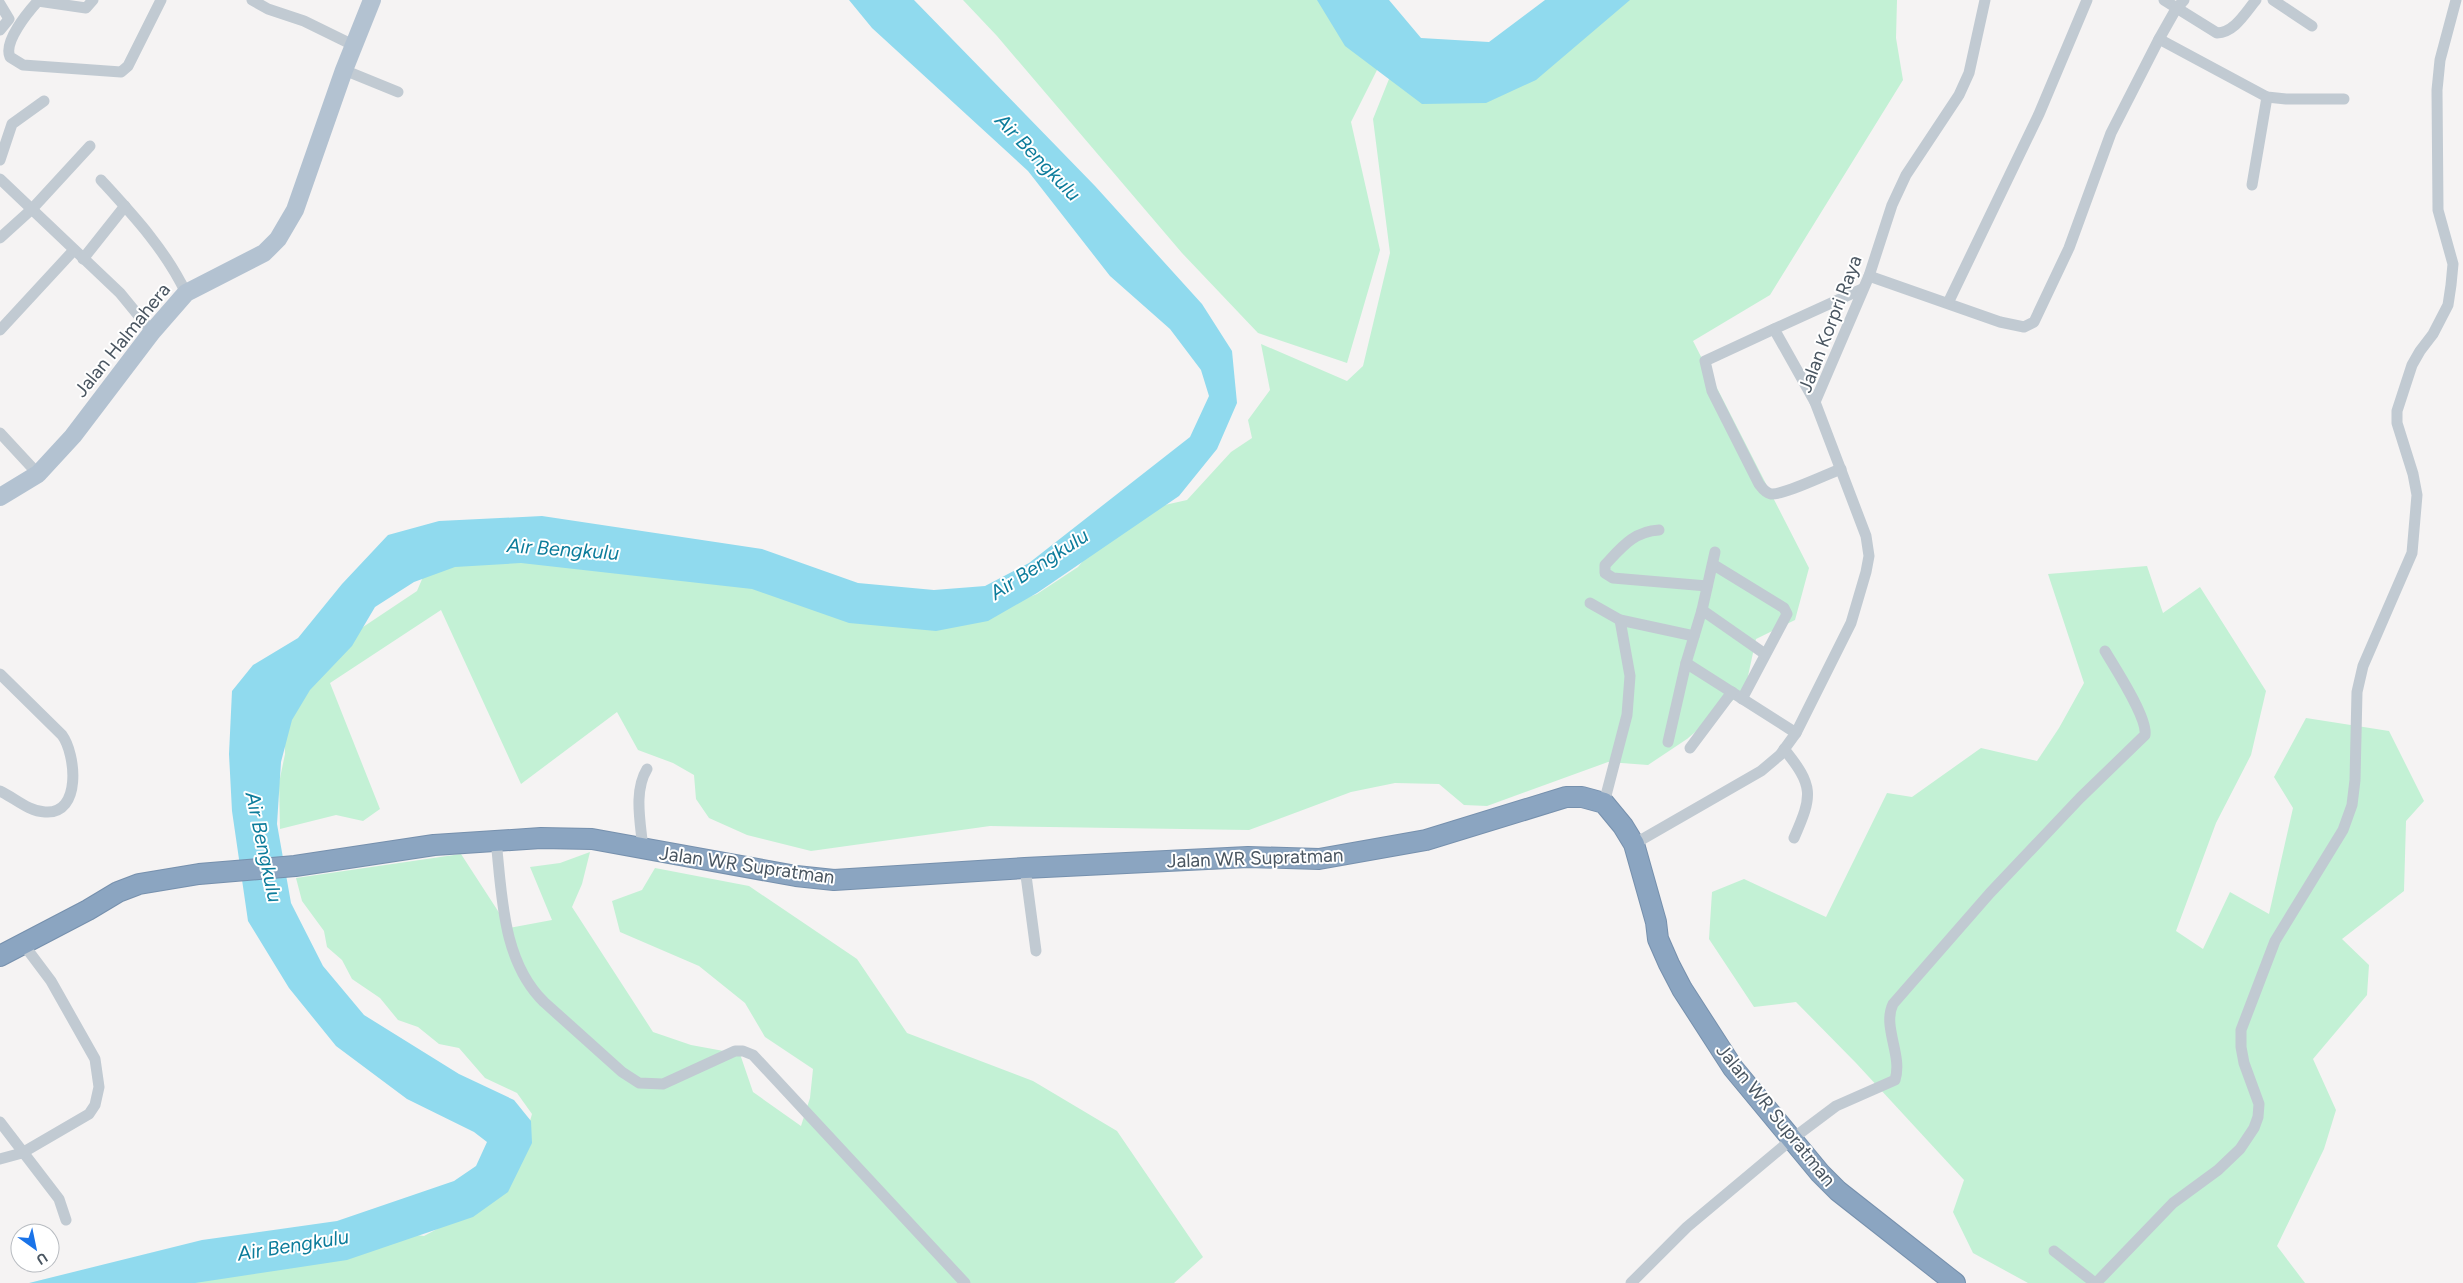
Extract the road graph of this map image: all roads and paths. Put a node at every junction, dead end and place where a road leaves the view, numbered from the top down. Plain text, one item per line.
1 (93, 0) edge
2 (161, 0) edge
3 (252, 0) edge
4 (372, 0) edge
5 (1985, 0) edge
6 (2087, 0) edge
7 (2164, 0) edge
8 (2256, 0) edge
9 (2273, 0) edge
10 (2456, 0) edge
11 (39, 1) edge
12 (0, 4) edge
13 (2180, 4) edge
14 (9, 19) junction
15 (2312, 26) dead end
16 (18, 28) junction
17 (0, 30) edge
18 (2159, 39) junction
19 (353, 45) junction
20 (344, 70) junction
21 (398, 92) dead end
22 (2267, 97) junction
23 (2344, 99) dead end
24 (44, 101) dead end
25 (90, 146) dead end
26 (0, 160) edge
27 (0, 179) edge
28 (101, 180) dead end
29 (2252, 185) dead end
30 (126, 206) junction
31 (32, 209) junction
32 (0, 238) edge
33 (74, 250) junction
34 (83, 259) junction
35 (1869, 276) junction
36 (1862, 289) junction
37 (186, 293) junction
38 (1948, 303) junction
39 (1774, 329) junction
40 (0, 330) edge
41 (152, 332) junction
42 (1815, 402) junction
43 (0, 433) edge
44 (1841, 469) junction
45 (38, 474) junction
46 (0, 497) edge
47 (1659, 530) dead end
48 (1715, 552) dead end
49 (1714, 565) junction
50 (1707, 586) junction
51 (1590, 603) dead end
52 (1702, 610) junction
53 (1620, 620) junction
54 (1694, 636) junction
55 (2105, 651) dead end
56 (1765, 654) junction
57 (1686, 663) junction
58 (0, 674) edge
59 (1732, 692) junction
60 (1742, 699) junction
61 (1796, 733) junction
62 (1668, 742) dead end
63 (1690, 748) dead end
64 (1784, 749) junction
65 (647, 769) dead end
66 (0, 791) edge
67 (1604, 803) junction
68 (1794, 838) dead end
69 (496, 840) junction
70 (1634, 844) junction
71 (643, 850) junction
72 (1025, 868) junction
73 (24, 945) junction
74 (1036, 950) dead end
75 (0, 956) edge
76 (0, 1122) edge
77 (1792, 1138) junction
78 (22, 1152) junction
79 (0, 1159) edge
80 (66, 1220) dead end
81 (2054, 1251) dead end
82 (965, 1283) edge
83 (1631, 1283) edge
84 (1954, 1283) edge
85 (2096, 1283) edge

1 - 11 street
2 - 16 street
3 - 19 street
4 - 19 main road, Jalan Halmahera
5 - 35 street, Jalan Korpri Raya
6 - 38 street
7 - 13 street
8 - 13 street
9 - 15 street
10 - 85 street
11 - 16 street
12 - 14 street
13 - 18 street
14 - 16 street
14 - 17 street
18 - 22 street
18 - 38 street
19 - 20 main road, Jalan Halmahera
20 - 21 street
20 - 37 main road, Jalan Halmahera
22 - 23 street
22 - 29 street
24 - 26 street
25 - 31 street
27 - 31 street
28 - 30 street
30 - 34 street
30 - 37 street
31 - 32 street
31 - 33 street
33 - 34 street
33 - 40 street
34 - 41 street
35 - 36 street, Jalan Korpri Raya
35 - 38 street
36 - 39 street
36 - 42 street, Jalan Korpri Raya
37 - 41 main road, Jalan Halmahera
39 - 42 street
39 - 44 street
41 - 45 main road, Jalan Halmahera
42 - 44 street, Jalan Korpri Raya
43 - 45 street
44 - 61 street, Jalan Korpri Raya
45 - 46 main road, Jalan Halmahera
47 - 50 street
48 - 49 street
49 - 50 street
49 - 56 street
50 - 52 street
51 - 53 street
52 - 54 street
52 - 56 street
53 - 54 street
53 - 67 street
54 - 57 street
55 - 77 street
56 - 60 street
57 - 59 street
57 - 62 street
58 - 66 street
59 - 60 street
59 - 63 street
60 - 61 street
61 - 64 street, Jalan Korpri Raya
64 - 68 street
64 - 70 street, Jalan Korpri Raya
65 - 71 street
67 - 70 highway, Jalan WR Supratman
67 - 72 highway, Jalan WR Supratman
69 - 71 highway, Jalan WR Supratman
69 - 73 highway, Jalan WR Supratman
69 - 82 street
70 - 77 highway, Jalan WR Supratman
71 - 72 highway, Jalan WR Supratman
72 - 74 street
73 - 75 highway, Jalan WR Supratman
73 - 78 street
76 - 78 street
77 - 83 street
77 - 84 highway, Jalan WR Supratman
78 - 79 street
78 - 80 street
81 - 85 street

